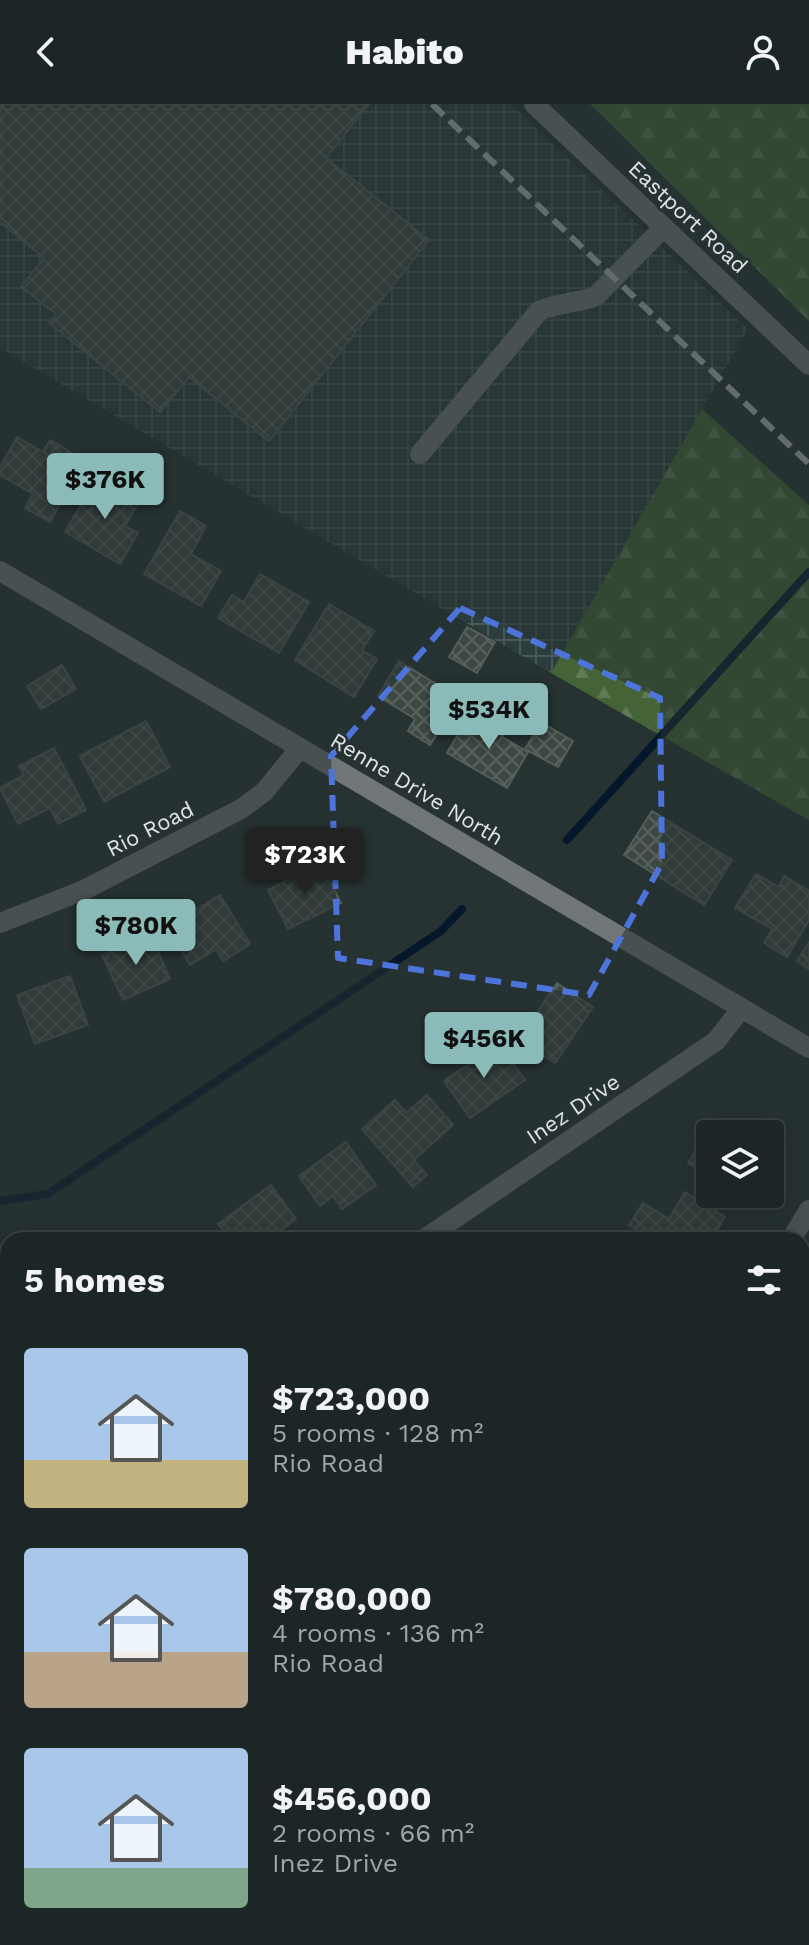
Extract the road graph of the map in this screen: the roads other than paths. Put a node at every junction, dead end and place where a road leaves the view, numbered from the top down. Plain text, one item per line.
1 (534, 104) edge
2 (664, 227) junction
3 (809, 365) edge
4 (420, 454) dead end
5 (0, 571) edge
6 (300, 748) junction
7 (0, 923) edge
8 (741, 1009) junction
9 (809, 1048) edge
10 (809, 1210) edge
11 (435, 1232) edge
12 (796, 1232) edge

1 - 2 street, Eastport Road
2 - 3 street, Eastport Road
2 - 4 street
5 - 6 street, Renne Drive North
6 - 7 street, Rio Road
6 - 8 street, Renne Drive North
8 - 9 street, Renne Drive North
8 - 11 street, Inez Drive
10 - 12 street

